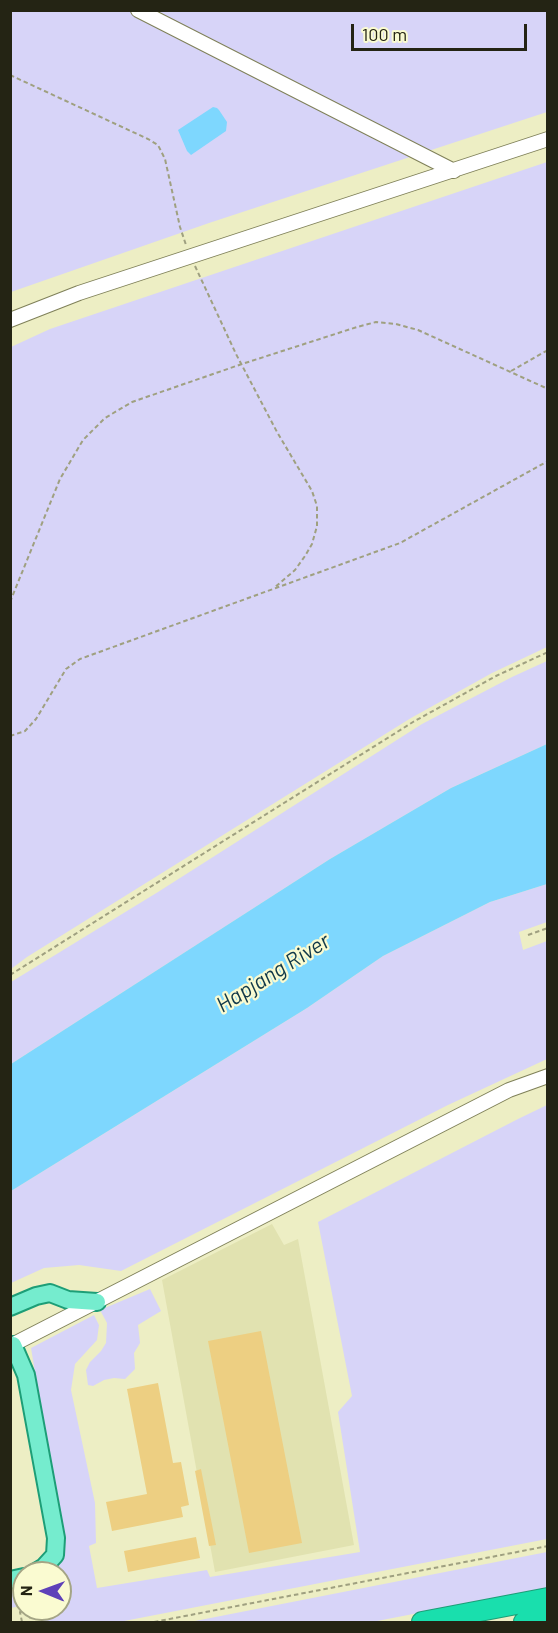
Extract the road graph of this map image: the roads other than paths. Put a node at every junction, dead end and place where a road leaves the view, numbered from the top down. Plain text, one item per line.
1 (138, 10) edge
2 (548, 139) edge
3 (454, 171) junction
4 (10, 320) edge
5 (548, 1076) edge
6 (97, 1302) junction
7 (10, 1307) edge
8 (12, 1346) edge
9 (50, 1561) edge
10 (548, 1598) edge
11 (548, 1618) edge
12 (422, 1623) edge
13 (524, 1623) edge

1 - 3 street
2 - 3 street
3 - 4 street
5 - 6 street
6 - 7 main road
6 - 8 street
8 - 9 main road
10 - 12 highway
11 - 13 highway

